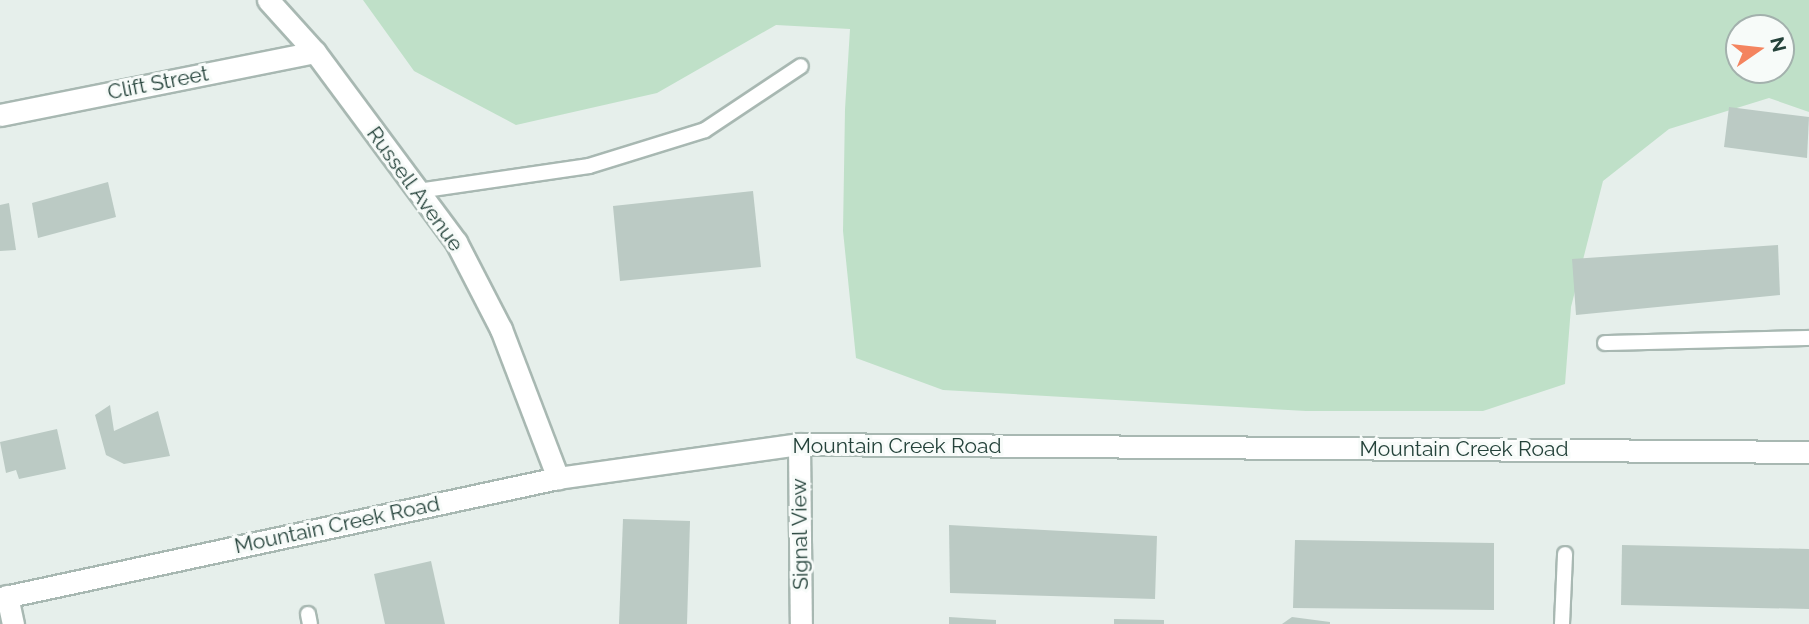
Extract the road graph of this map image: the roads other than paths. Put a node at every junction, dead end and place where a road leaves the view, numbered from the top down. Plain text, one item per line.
1 (268, 0) edge
2 (315, 52) junction
3 (802, 66) dead end
4 (0, 115) edge
5 (418, 191) junction
6 (1809, 338) edge
7 (1605, 343) dead end
8 (799, 444) junction
9 (1809, 452) edge
10 (558, 478) junction
11 (1565, 554) dead end
12 (3, 597) edge
13 (13, 624) edge
14 (801, 624) edge
15 (1562, 624) edge

1 - 2 main road, Russell Avenue
2 - 4 main road, Clift Street
2 - 5 main road, Russell Avenue
3 - 5 lane
5 - 10 main road, Russell Avenue
6 - 7 lane
8 - 9 main road, Mountain Creek Road
8 - 10 main road, Mountain Creek Road
8 - 14 main road, Signal View
10 - 12 main road, Mountain Creek Road
11 - 15 lane
12 - 13 main road

